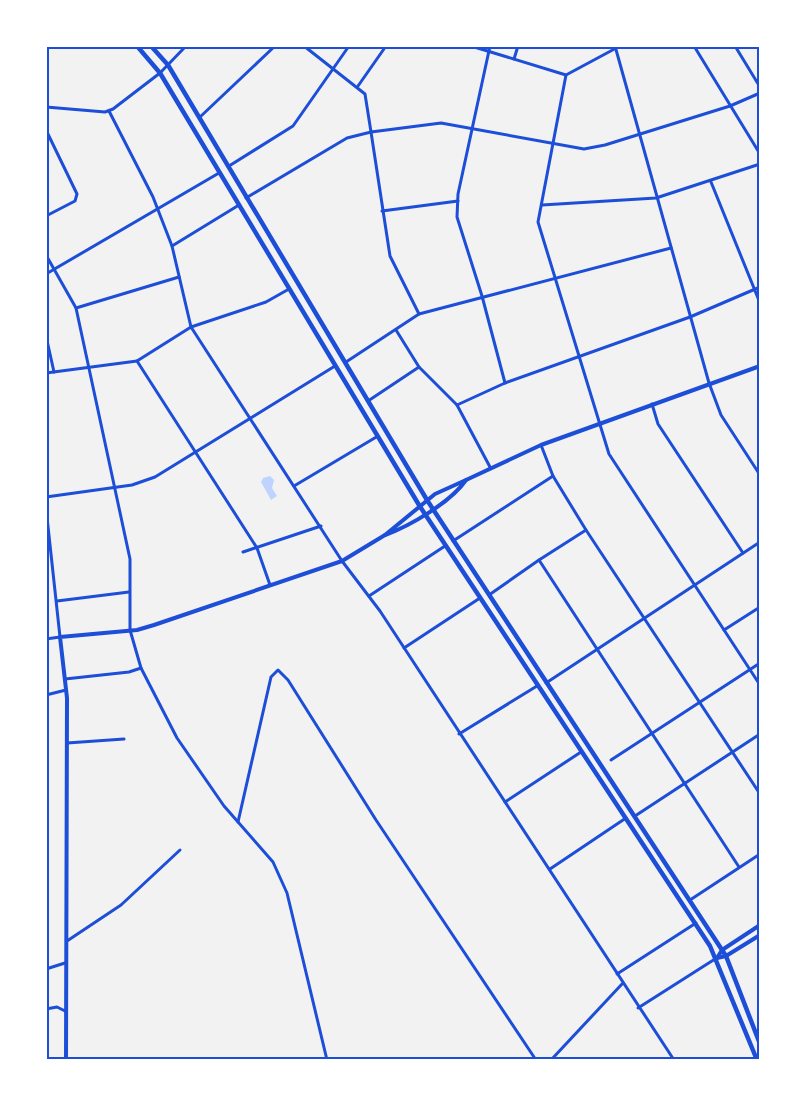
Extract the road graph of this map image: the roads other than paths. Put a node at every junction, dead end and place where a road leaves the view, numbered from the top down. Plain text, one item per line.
1 (136, 46) edge
2 (151, 46) edge
3 (186, 46) edge
4 (275, 46) edge
5 (304, 46) edge
6 (349, 46) edge
7 (386, 46) edge
8 (471, 46) edge
9 (518, 46) edge
10 (694, 46) edge
11 (735, 46) edge
12 (617, 47) edge
13 (489, 49) edge
14 (514, 59) junction
15 (168, 65) junction
16 (333, 69) junction
17 (160, 73) junction
18 (566, 75) junction
19 (358, 86) junction
20 (759, 87) edge
21 (759, 93) edge
22 (730, 106) junction
23 (46, 107) edge
24 (109, 111) junction
25 (199, 118) junction
26 (471, 127) junction
27 (46, 130) edge
28 (371, 132) junction
29 (638, 133) junction
30 (552, 144) junction
31 (759, 154) edge
32 (759, 164) edge
33 (228, 167) junction
34 (219, 173) junction
35 (711, 182) junction
36 (246, 198) junction
37 (656, 198) junction
38 (458, 201) junction
39 (239, 205) junction
40 (541, 205) junction
41 (158, 211) junction
42 (382, 211) junction
43 (46, 216) edge
44 (172, 246) junction
45 (671, 248) junction
46 (46, 255) edge
47 (54, 270) junction
48 (46, 274) edge
49 (180, 277) junction
50 (556, 278) junction
51 (759, 287) edge
52 (288, 289) junction
53 (754, 290) junction
54 (483, 296) junction
55 (759, 303) edge
56 (76, 308) junction
57 (419, 314) junction
58 (690, 317) junction
59 (191, 327) junction
60 (396, 330) junction
61 (46, 336) edge
62 (579, 358) junction
63 (137, 362) junction
64 (346, 362) junction
65 (337, 365) junction
66 (759, 366) edge
67 (90, 367) junction
68 (419, 367) junction
69 (54, 372) junction
70 (46, 373) edge
71 (505, 383) junction
72 (709, 384) junction
73 (368, 400) junction
74 (652, 404) junction
75 (457, 405) junction
76 (251, 420) junction
77 (600, 423) junction
78 (378, 436) junction
79 (541, 445) junction
80 (195, 453) junction
81 (490, 467) junction
82 (759, 475) edge
83 (553, 476) junction
84 (466, 480) junction
85 (294, 486) junction
86 (116, 488) junction
87 (46, 497) edge
88 (427, 500) junction
89 (419, 505) junction
90 (46, 508) edge
91 (433, 509) junction
92 (425, 514) junction
93 (321, 526) junction
94 (585, 530) junction
95 (385, 535) junction
96 (453, 541) junction
97 (759, 542) edge
98 (446, 545) junction
99 (257, 548) junction
100 (243, 552) dead end
101 (743, 554) junction
102 (539, 560) junction
103 (342, 561) junction
104 (270, 585) junction
105 (694, 585) junction
106 (130, 592) junction
107 (488, 595) junction
108 (369, 596) junction
109 (481, 598) junction
110 (57, 601) junction
111 (759, 607) edge
112 (643, 619) junction
113 (130, 630) junction
114 (724, 630) junction
115 (60, 637) junction
116 (46, 639) edge
117 (404, 648) junction
118 (596, 650) junction
119 (759, 663) edge
120 (141, 668) junction
121 (750, 669) junction
122 (65, 679) junction
123 (546, 683) junction
124 (539, 685) junction
125 (759, 685) edge
126 (66, 690) junction
127 (46, 695) edge
128 (699, 702) junction
129 (652, 732) junction
130 (459, 734) junction
131 (759, 734) edge
132 (124, 739) dead end
133 (67, 743) junction
134 (582, 751) junction
135 (732, 752) junction
136 (611, 760) dead end
137 (685, 783) junction
138 (759, 794) edge
139 (505, 802) junction
140 (635, 816) junction
141 (627, 818) junction
142 (238, 822) junction
143 (180, 850) dead end
144 (759, 854) edge
145 (739, 867) junction
146 (550, 869) junction
147 (690, 900) junction
148 (696, 923) junction
149 (759, 925) edge
150 (759, 935) edge
151 (65, 942) junction
152 (722, 950) junction
153 (726, 957) junction
154 (717, 958) junction
155 (65, 963) junction
156 (46, 969) edge
157 (616, 974) junction
158 (622, 984) junction
159 (638, 1008) junction
160 (46, 1009) edge
161 (65, 1011) junction
162 (759, 1044) edge
163 (66, 1059) edge
164 (327, 1059) edge
165 (536, 1059) edge
166 (551, 1059) edge
167 (674, 1059) edge
168 (757, 1059) edge

1 - 17 main road
2 - 15 main road
3 - 15 street
4 - 25 street
5 - 16 street
6 - 16 street
7 - 19 street
8 - 13 street
9 - 14 street
10 - 22 street
11 - 20 street
12 - 18 street
12 - 29 street
13 - 14 street
13 - 26 street
14 - 18 street
15 - 17 street
15 - 25 main road
16 - 19 street
16 - 33 street
17 - 24 street
17 - 34 main road
18 - 30 street
19 - 28 street
21 - 22 street
22 - 29 street
22 - 31 street
23 - 24 street
24 - 41 street
25 - 33 main road
26 - 28 street
26 - 30 street
26 - 38 street
27 - 43 street
28 - 36 street
28 - 42 street
29 - 30 street
29 - 37 street
30 - 40 street
32 - 35 street
33 - 36 main road
34 - 39 main road
34 - 41 street
35 - 37 street
35 - 53 street
36 - 64 main road
37 - 40 street
37 - 45 street
38 - 42 street
38 - 54 street
39 - 44 street
39 - 52 main road
40 - 50 street
41 - 44 street
41 - 47 street
42 - 57 street
44 - 49 street
45 - 50 street
45 - 58 street
46 - 47 street
47 - 48 street
47 - 56 street
49 - 56 street
49 - 59 street
50 - 54 street
50 - 62 street
51 - 53 street
52 - 59 street
52 - 65 main road
53 - 55 street
53 - 58 street
54 - 57 street
54 - 71 street
56 - 67 street
57 - 60 street
58 - 62 street
58 - 72 street
59 - 63 street
59 - 76 street
60 - 64 street
60 - 68 street
61 - 69 street
62 - 71 street
62 - 77 street
63 - 67 street
63 - 80 street
64 - 73 main road
65 - 76 street
65 - 78 main road
66 - 72 street
67 - 69 street
67 - 86 street
68 - 73 street
68 - 75 street
69 - 70 street
71 - 75 street
72 - 74 street
72 - 82 street
73 - 88 main road
74 - 77 street
74 - 101 street
75 - 81 street
76 - 80 street
76 - 85 street
77 - 79 street
77 - 105 street
78 - 85 street
78 - 89 main road
79 - 81 street
79 - 83 street
80 - 86 street
80 - 99 street
81 - 84 street
83 - 94 street
83 - 96 street
84 - 88 street
84 - 91 street
85 - 93 street
86 - 87 street
86 - 106 street
88 - 89 street
88 - 91 main road
89 - 92 main road
89 - 95 street
90 - 110 street
91 - 92 street
91 - 96 main road
92 - 95 street
92 - 98 main road
93 - 99 street
93 - 103 street
94 - 102 street
94 - 112 street
95 - 103 street
96 - 107 main road
97 - 101 street
98 - 108 street
98 - 109 main road
99 - 100 street
99 - 104 street
101 - 105 street
102 - 107 street
102 - 118 street
103 - 104 street
103 - 108 street
104 - 113 street
105 - 112 street
105 - 114 street
106 - 110 street
106 - 113 street
107 - 123 main road
108 - 117 street
109 - 117 street
109 - 124 main road
110 - 115 street
111 - 114 street
112 - 118 street
112 - 128 street
113 - 115 street
113 - 120 street
114 - 121 street
115 - 116 street
115 - 122 street
117 - 130 street
118 - 123 street
118 - 129 street
119 - 121 street
120 - 122 street
120 - 142 street
121 - 125 street
121 - 128 street
122 - 126 street
123 - 140 main road
124 - 130 street
124 - 134 main road
126 - 127 street
126 - 133 street
128 - 129 street
128 - 135 street
129 - 136 street
129 - 137 street
130 - 139 street
131 - 135 street
132 - 133 street
133 - 151 street
134 - 139 street
134 - 141 main road
135 - 137 street
135 - 138 street
137 - 140 street
137 - 145 street
139 - 146 street
140 - 147 main road
141 - 146 street
141 - 148 main road
142 - 164 street
142 - 165 street
143 - 151 street
144 - 145 street
145 - 147 street
146 - 157 street
147 - 152 main road
148 - 154 main road
148 - 157 street
149 - 152 street
150 - 153 street
151 - 155 street
152 - 153 main road
152 - 154 street
153 - 154 street
153 - 162 main road
154 - 159 street
154 - 168 main road
155 - 156 street
155 - 161 street
157 - 158 street
158 - 159 street
158 - 166 street
159 - 167 street
160 - 161 street
161 - 163 street

